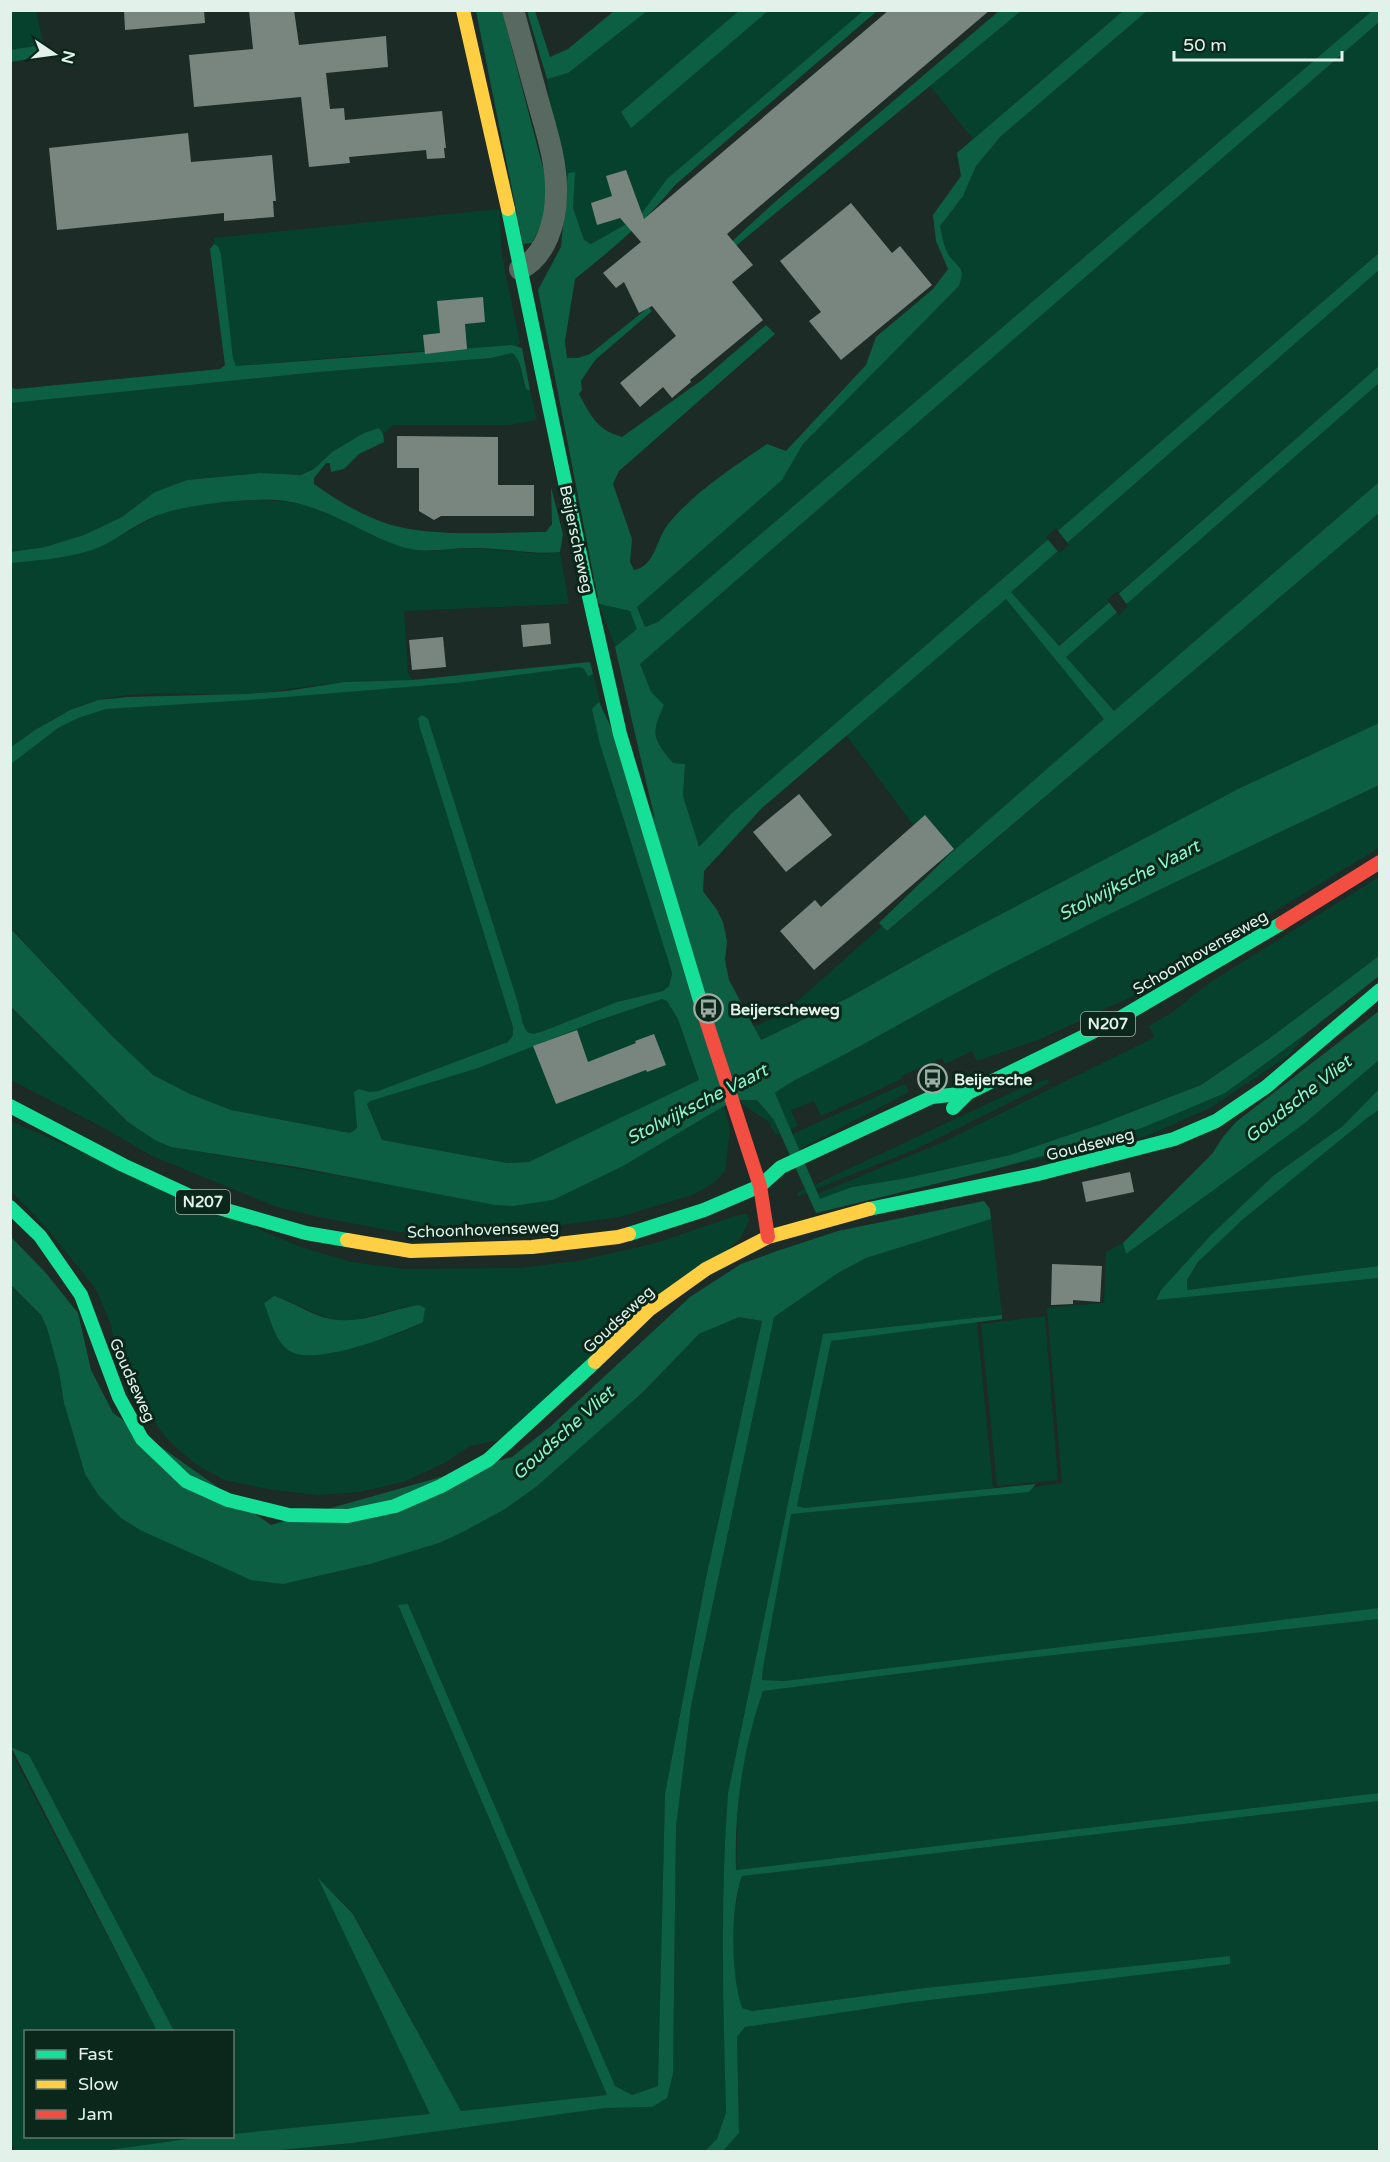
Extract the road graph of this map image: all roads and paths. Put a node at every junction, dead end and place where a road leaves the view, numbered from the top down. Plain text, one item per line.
1 (463, 10) edge
2 (513, 10) edge
3 (520, 269) junction
4 (1380, 862) edge
5 (1380, 990) edge
6 (968, 1093) junction
7 (10, 1106) edge
8 (946, 1116) dead end
9 (760, 1186) junction
10 (779, 1186) dead end
11 (10, 1207) edge
12 (768, 1237) junction

1 - 3 street, Beijerscheweg
2 - 3 street
3 - 9 street, Beijerscheweg
4 - 6 street, Schoonhovenseweg / N207
5 - 12 street, Goudseweg
6 - 8 street, Schoonhovenseweg / N207
6 - 9 street, Schoonhovenseweg / N207
7 - 9 street, Schoonhovenseweg / N207
9 - 10 street, Schoonhovenseweg / N207
9 - 12 street
11 - 12 street, Goudseweg

